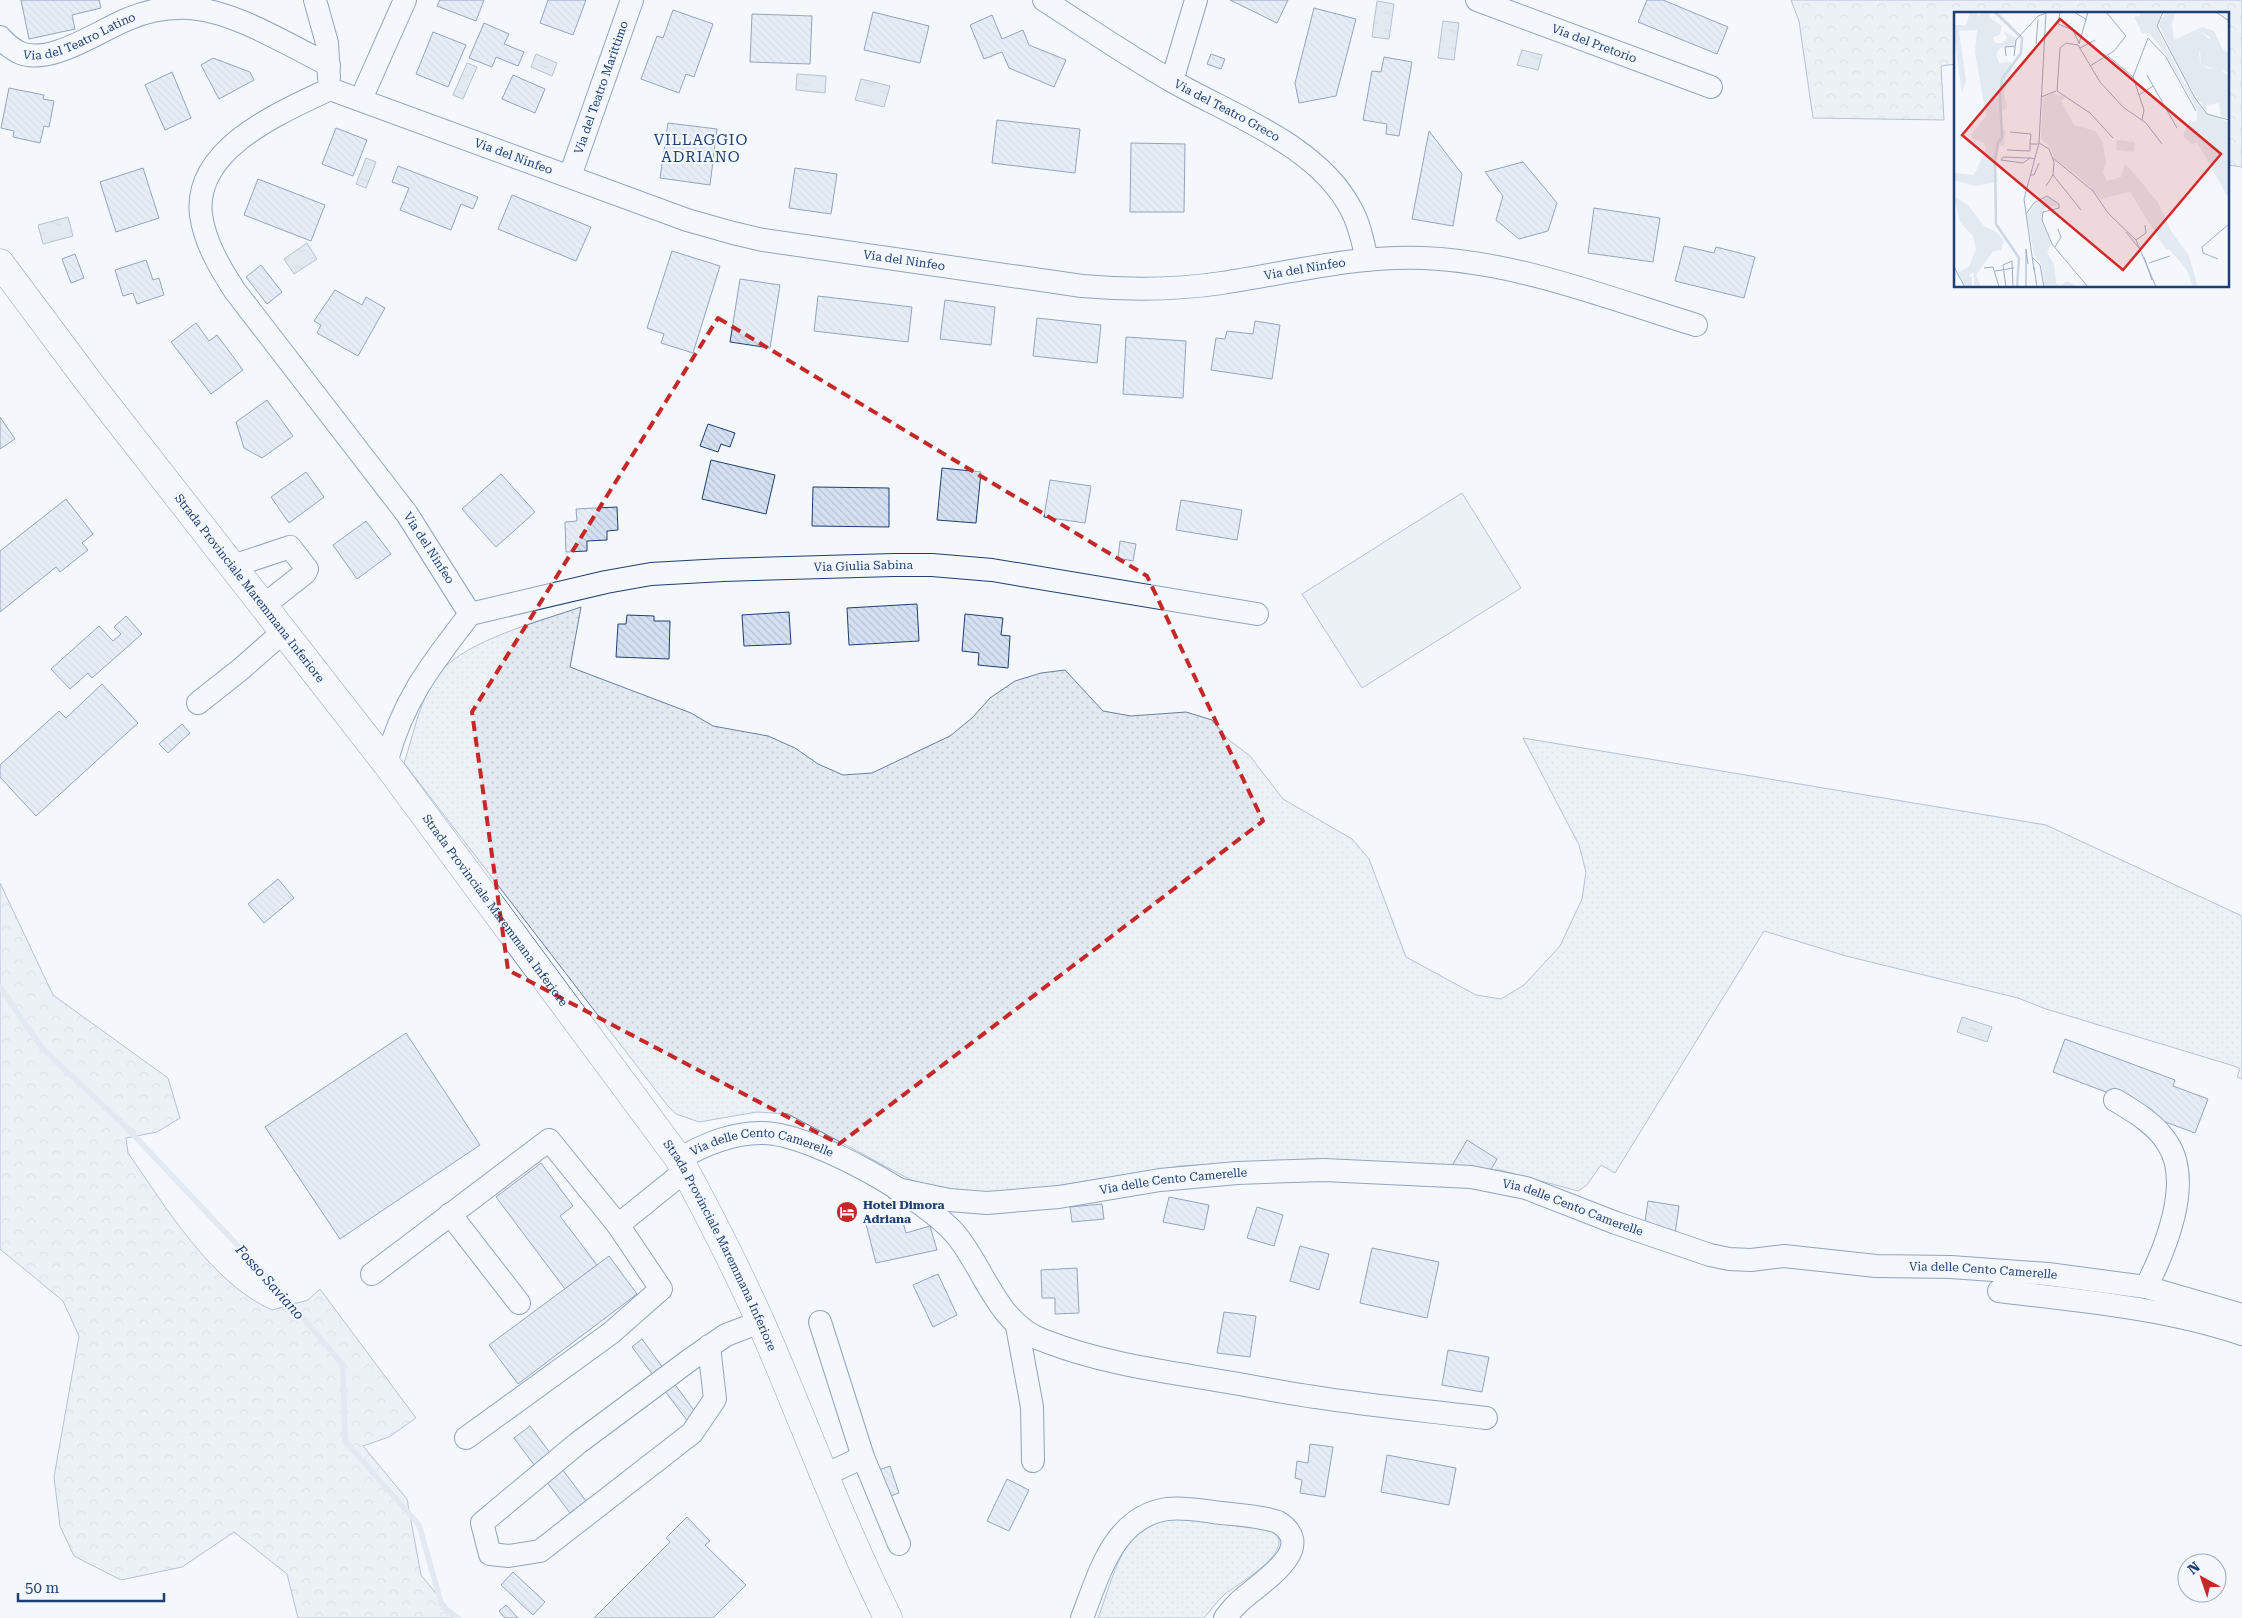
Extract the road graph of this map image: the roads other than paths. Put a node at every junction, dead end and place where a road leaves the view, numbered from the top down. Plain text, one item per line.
1 (316, 0) edge
2 (405, 0) edge
3 (632, 0) edge
4 (1044, 0) edge
5 (1196, 0) edge
6 (1477, 0) edge
7 (0, 37) edge
8 (329, 65) junction
9 (1172, 81) junction
10 (1711, 87) dead end
11 (330, 89) junction
12 (361, 99) junction
13 (570, 176) junction
14 (1366, 260) junction
15 (0, 263) edge
16 (1696, 325) dead end
17 (233, 566) junction
18 (263, 606) junction
19 (470, 614) junction
20 (1257, 614) dead end
21 (283, 632) junction
22 (198, 703) dead end
23 (386, 763) junction
24 (2115, 1100) dead end
25 (682, 1165) junction
26 (897, 1189) junction
27 (450, 1214) junction
28 (618, 1225) junction
29 (372, 1274) dead end
30 (2146, 1287) junction
31 (2000, 1291) dead end
32 (519, 1303) dead end
33 (2242, 1315) edge
34 (760, 1322) junction
35 (820, 1322) dead end
36 (1017, 1326) junction
37 (2242, 1334) edge
38 (709, 1346) junction
39 (1486, 1418) dead end
40 (466, 1438) dead end
41 (863, 1457) junction
42 (1033, 1461) dead end
43 (823, 1476) junction
44 (899, 1544) dead end
45 (888, 1618) edge
46 (1082, 1618) edge
47 (1225, 1618) edge

1 - 8 street
2 - 12 street
3 - 13 street, Via del Teatro Marittimo
4 - 9 street, Via del Teatro Greco
5 - 9 street
6 - 10 street, Via del Pretorio
7 - 8 street, Via del Teatro Latino
8 - 11 street
9 - 14 street, Via del Teatro Greco
11 - 12 street, Via del Ninfeo
11 - 19 street, Via del Ninfeo
12 - 13 street, Via del Ninfeo
13 - 14 street, Via del Ninfeo
14 - 16 street, Via del Ninfeo
15 - 17 main road, Strada Provinciale Maremmana Inferiore
17 - 18 main road, Strada Provinciale Maremmana Inferiore
17 - 18 street
18 - 21 main road, Strada Provinciale Maremmana Inferiore
19 - 20 street, Via Giulia Sabina
19 - 23 street
21 - 22 street
21 - 23 main road, Strada Provinciale Maremmana Inferiore
23 - 25 main road, Strada Provinciale Maremmana Inferiore
24 - 30 street
25 - 26 street, Via delle Cento Camerelle
25 - 28 street, Via delle Cento Camerelle
25 - 34 main road, Strada Provinciale Maremmana Inferiore
26 - 30 street, Via delle Cento Camerelle
26 - 36 street, Via delle Cento Camerelle
27 - 28 street
27 - 29 street
27 - 32 street
28 - 40 street
30 - 33 street, Via delle Cento Camerelle
31 - 37 street, Via delle Cento Camerelle
34 - 38 street
34 - 43 main road, Strada Provinciale Maremmana Inferiore
35 - 41 street
36 - 39 street, Via delle Cento Camerelle
36 - 42 street, Via delle Cento Camerelle
38 - 38 street
41 - 43 street
41 - 44 street
43 - 45 main road, Strada Provinciale Maremmana Inferiore
46 - 47 street

